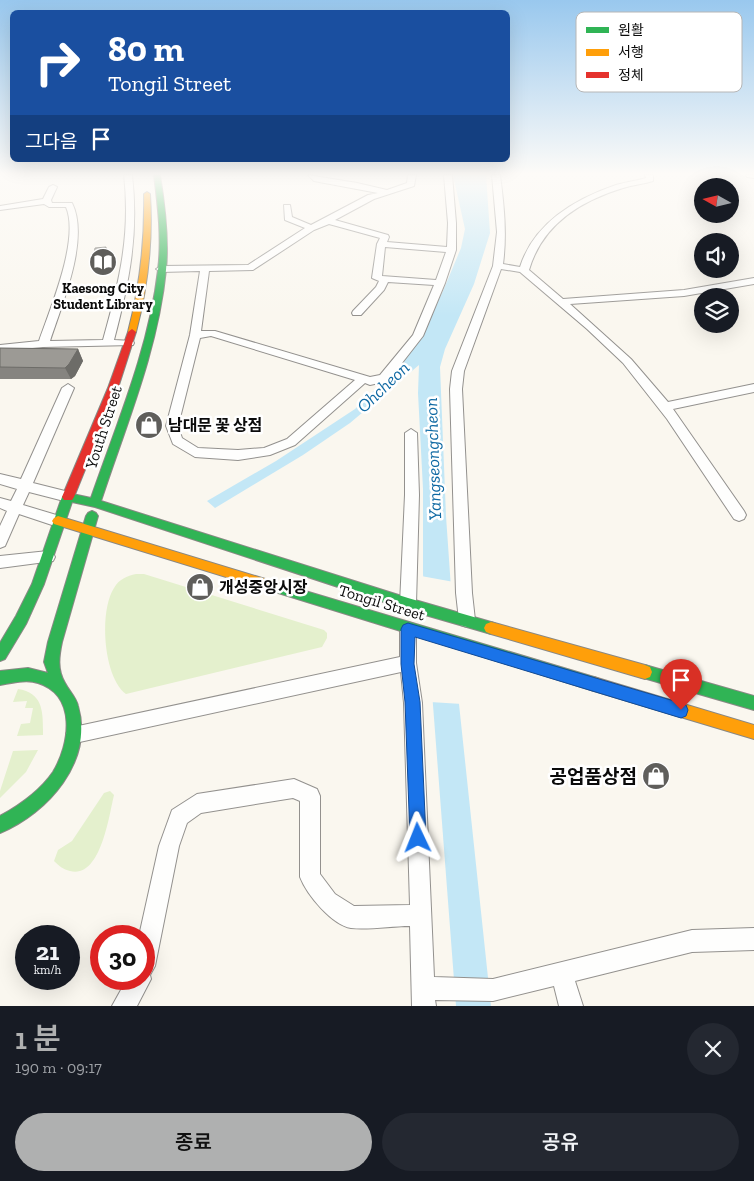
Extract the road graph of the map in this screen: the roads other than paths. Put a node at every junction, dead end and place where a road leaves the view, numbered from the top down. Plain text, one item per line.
1 (73, 222) edge
2 (131, 222) edge
3 (149, 222) edge
4 (163, 222) edge
5 (297, 222) edge
6 (326, 222) edge
7 (331, 222) edge
8 (452, 222) edge
9 (501, 222) edge
10 (553, 222) edge
11 (311, 228) junction
12 (381, 244) junction
13 (451, 250) junction
14 (498, 266) junction
15 (161, 268) junction
16 (205, 268) junction
17 (524, 270) junction
18 (384, 279) junction
19 (754, 281) edge
20 (440, 283) junction
21 (560, 302) junction
22 (357, 313) dead end
23 (195, 335) junction
24 (108, 343) junction
25 (129, 343) junction
26 (43, 344) junction
27 (0, 348) edge
28 (363, 379) junction
29 (68, 388) dead end
30 (754, 388) edge
31 (665, 407) junction
32 (411, 433) dead end
33 (0, 479) edge
34 (25, 486) junction
35 (68, 497) junction
36 (0, 503) edge
37 (95, 503) junction
38 (15, 508) junction
39 (739, 516) dead end
40 (58, 521) junction
41 (88, 530) junction
42 (0, 542) edge
43 (48, 557) junction
44 (0, 562) edge
45 (408, 604) junction
46 (467, 620) junction
47 (408, 629) junction
48 (0, 655) edge
49 (408, 664) junction
50 (0, 678) edge
51 (58, 684) junction
52 (754, 703) edge
53 (754, 732) edge
54 (75, 734) junction
55 (2, 831) edge
56 (420, 915) junction
57 (153, 925) edge
58 (754, 939) edge
59 (561, 972) junction
60 (133, 990) edge
61 (424, 997) edge
62 (124, 1006) edge
63 (571, 1006) edge

1 - 26 street
2 - 24 street
3 - 25 main road, Youth Street
4 - 15 main road, Youth Street
5 - 11 street
6 - 11 street
7 - 12 street
8 - 13 street
9 - 14 street
10 - 17 street
11 - 16 street
12 - 13 street
12 - 18 street
13 - 20 street
14 - 17 street
14 - 46 street
15 - 16 street
15 - 37 main road, Youth Street
16 - 23 street
17 - 21 street
18 - 20 street
18 - 22 street
19 - 21 street
20 - 28 street
21 - 31 street
23 - 28 street
23 - 28 street
24 - 25 street
24 - 26 street
25 - 35 main road, Youth Street
26 - 27 street
29 - 34 street
30 - 31 street
31 - 39 street
32 - 45 street
33 - 34 street, Tongil Street
34 - 35 street, Tongil Street
34 - 38 street
35 - 37 main road, Tongil Street
35 - 40 main road, Youth Street
36 - 38 street, Tongil Street
37 - 41 main road, Youth Street
37 - 45 main road, Tongil Street
38 - 40 street, Tongil Street
38 - 42 street
40 - 41 main road, Tongil Street
40 - 43 main road, Youth Street
41 - 47 main road, Tongil Street
41 - 51 main road, Youth Street
43 - 44 street
43 - 48 main road, Youth Street
45 - 46 main road, Tongil Street
46 - 52 main road, Tongil Street
47 - 49 street
47 - 53 main road, Tongil Street
49 - 54 street
49 - 56 street
50 - 51 main road
51 - 54 main road, Youth Street
54 - 55 main road
56 - 57 street
56 - 61 street
58 - 59 street
59 - 61 street
59 - 63 street
60 - 62 street

